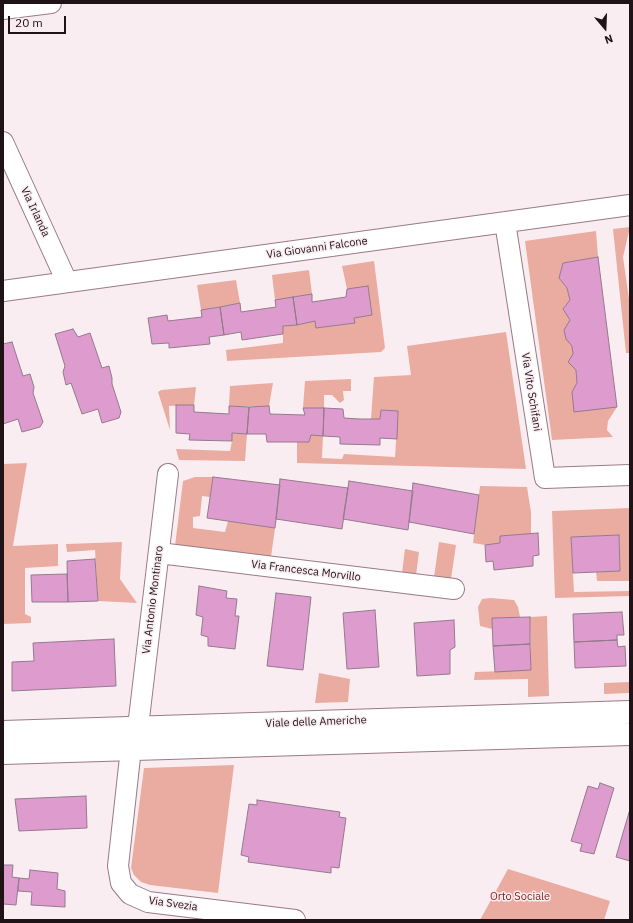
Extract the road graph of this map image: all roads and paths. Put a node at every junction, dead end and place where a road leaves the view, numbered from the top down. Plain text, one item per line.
1 (51, 3) edge
2 (3, 9) edge
3 (3, 142) edge
4 (630, 205) edge
5 (505, 222) junction
6 (67, 282) junction
7 (3, 291) edge
8 (168, 474) dead end
9 (630, 475) edge
10 (158, 553) junction
11 (454, 589) dead end
12 (630, 712) edge
13 (138, 727) junction
14 (3, 732) edge
15 (630, 734) edge
16 (131, 748) junction
17 (3, 753) edge
18 (295, 920) edge

1 - 2 street
3 - 6 street, Via Irlanda
4 - 5 street, Via Giovanni Falcone
5 - 6 street, Via Giovanni Falcone
5 - 9 street, Via Vito Schifani
6 - 7 street, Via Giovanni Falcone
8 - 10 street, Via Antonio Montinaro
10 - 11 street, Via Francesca Morvillo
10 - 13 street, Via Antonio Montinaro
12 - 13 main road, Viale delle Americhe
13 - 14 main road, Viale delle Americhe
15 - 16 main road, Viale delle Americhe
16 - 17 main road, Viale delle Americhe
16 - 18 street, Via Svezia

